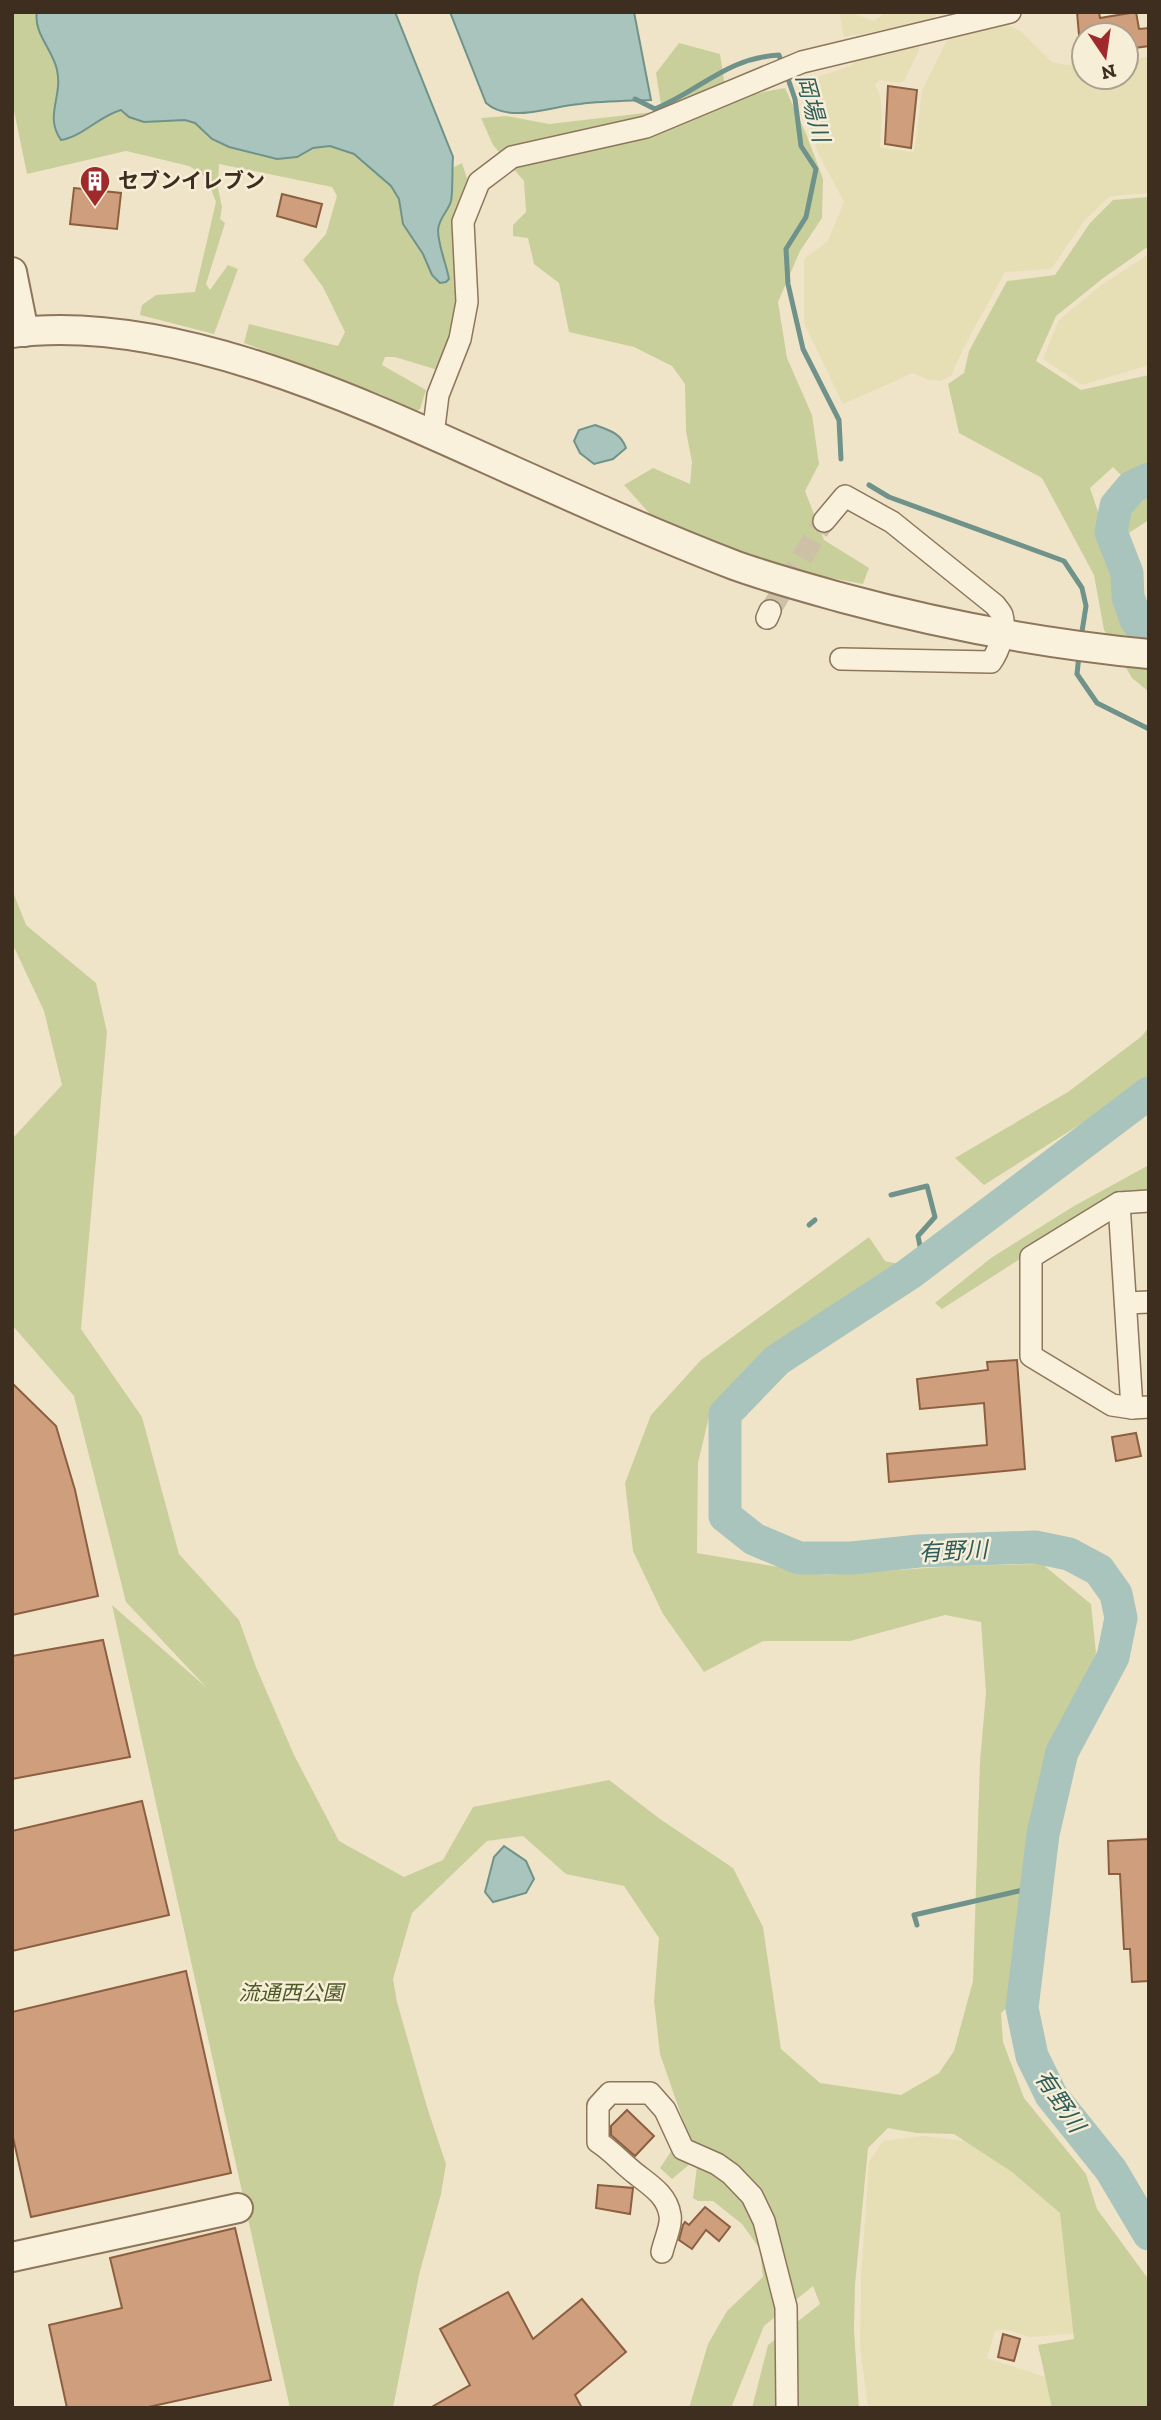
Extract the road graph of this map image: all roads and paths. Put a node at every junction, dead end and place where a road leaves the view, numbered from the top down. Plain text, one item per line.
1 (1010, 12) edge
2 (12, 272) edge
3 (18, 332) edge
4 (433, 435) junction
5 (824, 521) tunnel mouth
6 (1002, 635) junction
7 (1149, 654) edge
8 (841, 659) dead end
9 (1149, 1201) edge
10 (1119, 1203) junction
11 (1149, 1302) edge
12 (1126, 1303) junction
13 (1140, 1408) edge
14 (237, 2208) dead end
15 (662, 2252) dead end
16 (12, 2257) edge
17 (786, 2408) edge

1 - 4 street
2 - 3 street
3 - 4 street
4 - 6 street
5 - 6 street
6 - 7 street
6 - 8 street
9 - 10 street
10 - 12 street
10 - 13 street
11 - 12 street
12 - 13 street
14 - 16 street
15 - 17 street

